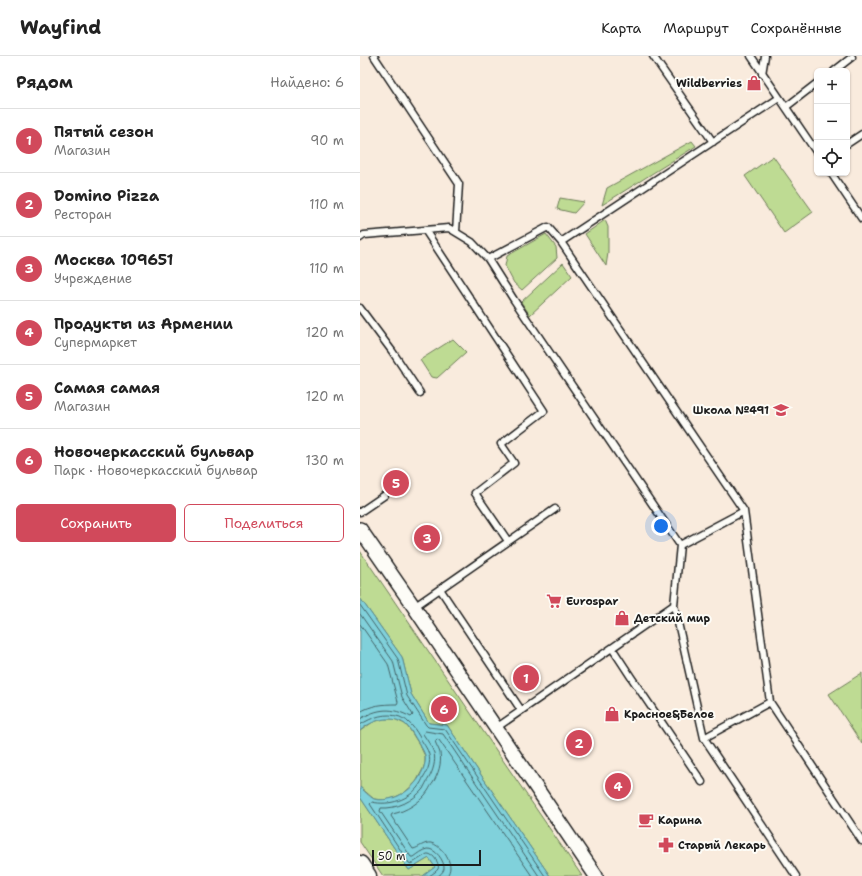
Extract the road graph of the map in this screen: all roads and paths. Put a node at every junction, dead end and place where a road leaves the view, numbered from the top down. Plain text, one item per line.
1 (374, 56) edge
2 (653, 56) edge
3 (751, 56) edge
4 (765, 56) edge
5 (852, 57) dead end
6 (838, 68) edge
7 (762, 74) junction
8 (814, 86) edge
9 (780, 98) junction
10 (786, 107) junction
11 (862, 134) edge
12 (713, 142) junction
13 (850, 142) edge
14 (814, 149) edge
15 (833, 176) edge
16 (862, 219) edge
17 (425, 230) junction
18 (456, 232) junction
19 (360, 238) edge
20 (561, 242) junction
21 (488, 259) junction
22 (360, 308) edge
23 (420, 393) dead end
24 (385, 495) dead end
25 (555, 509) dead end
26 (744, 511) junction
27 (360, 512) edge
28 (360, 529) edge
29 (508, 541) junction
30 (680, 545) junction
31 (440, 589) junction
32 (674, 605) junction
33 (414, 607) junction
34 (612, 648) junction
35 (770, 702) junction
36 (521, 710) junction
37 (496, 728) junction
38 (704, 738) junction
39 (702, 782) dead end
40 (862, 841) edge
41 (360, 864) edge
42 (368, 876) edge
43 (596, 876) edge
44 (796, 876) edge

1 - 18 lane
2 - 12 lane
3 - 7 lane
4 - 7 lane
5 - 6 lane
7 - 9 lane
8 - 10 lane
9 - 10 lane
9 - 12 lane
10 - 14 lane
11 - 13 lane
12 - 20 lane
15 - 16 lane
17 - 18 lane
17 - 19 lane
17 - 29 lane
18 - 21 lane
20 - 21 lane
20 - 26 lane
21 - 30 lane
22 - 23 lane
24 - 27 lane
25 - 29 lane
26 - 30 lane
26 - 35 lane
28 - 33 street
29 - 31 lane
30 - 32 lane
31 - 33 lane
31 - 36 lane
32 - 34 lane
32 - 38 lane
33 - 37 street
34 - 36 lane
34 - 39 lane
35 - 38 lane
35 - 40 lane
36 - 37 lane
37 - 43 street
38 - 44 lane
41 - 42 street

